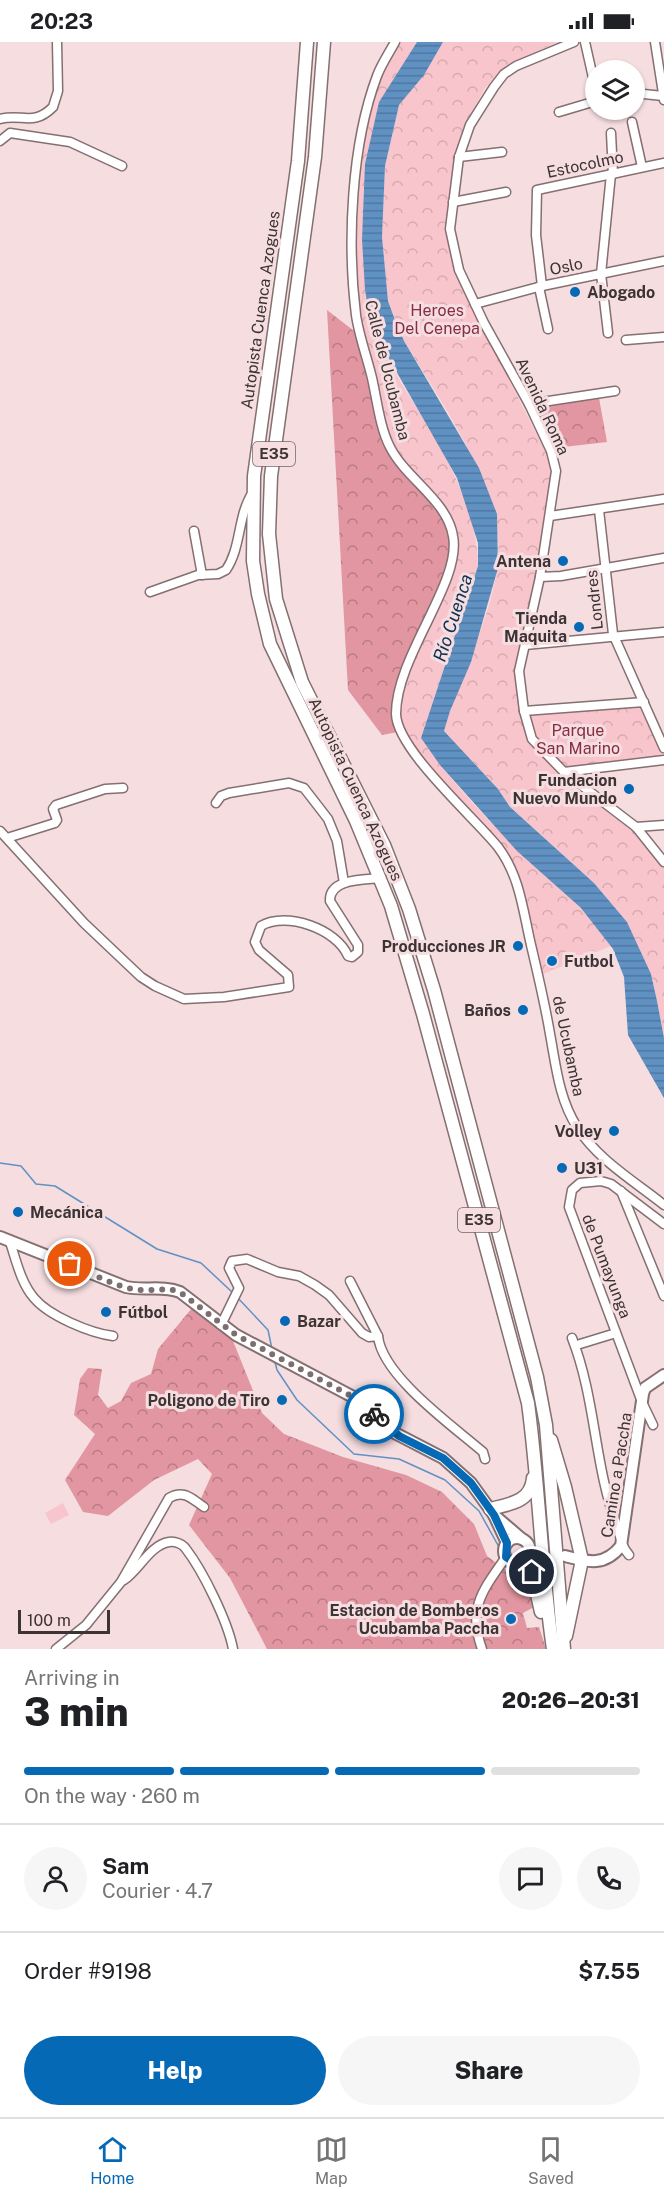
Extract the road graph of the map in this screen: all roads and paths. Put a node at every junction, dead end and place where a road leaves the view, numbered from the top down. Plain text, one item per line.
1 (57, 42) edge
2 (307, 42) edge
3 (324, 42) edge
4 (395, 42) edge
5 (574, 42) edge
6 (585, 42) edge
7 (655, 42) edge
8 (589, 60) edge
9 (645, 95) edge
10 (664, 98) edge
11 (585, 104) edge
12 (559, 112) dead end
13 (0, 119) edge
14 (632, 122) dead end
15 (611, 133) dead end
16 (0, 141) edge
17 (502, 152) dead end
18 (459, 157) junction
19 (664, 163) edge
20 (122, 166) dead end
21 (642, 167) junction
22 (612, 174) junction
23 (506, 192) dead end
24 (453, 202) junction
25 (664, 261) edge
26 (602, 274) junction
27 (541, 286) junction
28 (475, 304) junction
29 (548, 329) dead end
30 (608, 333) dead end
31 (664, 337) edge
32 (626, 340) dead end
33 (615, 391) dead end
34 (528, 404) junction
35 (253, 492) junction
36 (664, 499) edge
37 (599, 510) junction
38 (550, 516) junction
39 (194, 531) dead end
40 (664, 558) edge
41 (606, 567) junction
42 (202, 575) junction
43 (540, 577) junction
44 (150, 592) dead end
45 (664, 632) edge
46 (613, 634) junction
47 (525, 645) junction
48 (644, 702) junction
49 (524, 711) junction
50 (664, 748) edge
51 (664, 760) edge
52 (564, 772) junction
53 (123, 788) dead end
54 (216, 803) dead end
55 (664, 825) edge
56 (636, 827) junction
57 (0, 831) edge
58 (7, 838) junction
59 (664, 862) edge
60 (381, 878) junction
61 (344, 883) junction
62 (519, 890) joint
63 (621, 1191) junction
64 (664, 1205) edge
65 (664, 1224) edge
66 (5, 1240) edge
67 (350, 1281) dead end
68 (664, 1296) edge
69 (221, 1324) junction
70 (616, 1333) junction
71 (113, 1336) dead end
72 (378, 1336) junction
73 (572, 1338) dead end
74 (580, 1344) dead end
75 (664, 1375) edge
76 (642, 1402) junction
77 (546, 1425) junction
78 (653, 1425) dead end
79 (534, 1455) junction
80 (485, 1459) dead end
81 (204, 1507) dead end
82 (492, 1512) junction
83 (507, 1543) junction
84 (530, 1545) junction
85 (621, 1546) junction
86 (629, 1555) dead end
87 (565, 1556) dead end
88 (506, 1557) junction
89 (582, 1560) junction
90 (520, 1563) junction
91 (121, 1582) junction
92 (558, 1648) edge
93 (56, 1649) edge
94 (233, 1649) edge
95 (482, 1649) edge

1 - 13 street
2 - 35 highway, Autopista Cuenca Azogues / E35
3 - 77 highway, Autopista Cuenca Azogues / E35
4 - 62 street, Calle de Ucubamba
5 - 18 street, Avenida Roma
6 - 8 street
7 - 10 street
9 - 10 street
11 - 12 street
14 - 21 street
15 - 22 street
16 - 20 street
17 - 18 street
18 - 24 street, Avenida Roma
19 - 21 street, Estocolmo
21 - 22 street, Estocolmo
22 - 26 street
22 - 27 street, Estocolmo
23 - 24 street
24 - 28 street, Avenida Roma
25 - 26 street, Oslo
26 - 27 street, Oslo
26 - 30 street
27 - 28 street, Oslo
27 - 29 street
28 - 34 street, Avenida Roma
31 - 32 street
33 - 34 street
34 - 38 street, Avenida Roma
35 - 42 street
35 - 60 highway, Autopista Cuenca Azogues / E35
36 - 37 street
37 - 38 street
37 - 41 street, Londres
38 - 43 street, Avenida Roma
39 - 42 street
40 - 41 street
41 - 43 street
41 - 46 street, Londres
42 - 44 street
43 - 47 street, Avenida Roma
45 - 46 street
46 - 47 street
46 - 48 street, Londres
47 - 49 street, Avenida Roma
48 - 49 street
48 - 50 street, Londres
49 - 52 street, Avenida Roma
51 - 52 street
52 - 56 street, Avenida Roma
53 - 58 street
54 - 61 street
55 - 56 street
56 - 59 street, Avenida Roma
57 - 58 street
58 - 61 street
60 - 61 street
60 - 79 highway, Autopista Cuenca Azogues / E35
62 - 64 street, de Ucubamba
63 - 65 street
63 - 68 street
63 - 70 street, de Pumayunga
66 - 69 main road
66 - 71 street
67 - 72 street
69 - 72 street
69 - 82 main road
70 - 74 street
70 - 76 street, de Pumayunga
72 - 80 street
73 - 85 street
75 - 76 main road, Camino a Paccha
76 - 78 street, de Pumayunga
76 - 85 main road, Camino a Paccha
77 - 89 highway
77 - 92 highway, Autopista Cuenca Azogues / E35
79 - 82 highway
79 - 92 highway, Autopista Cuenca Azogues / E35
81 - 91 street
82 - 83 main road
82 - 84 main road
83 - 84 main road
83 - 88 main road
84 - 90 main road
85 - 86 street
85 - 89 main road, Camino a Paccha
87 - 89 main road, Camino a Paccha
88 - 90 main road
88 - 95 street
89 - 92 highway
90 - 92 highway
91 - 93 street
91 - 94 street

